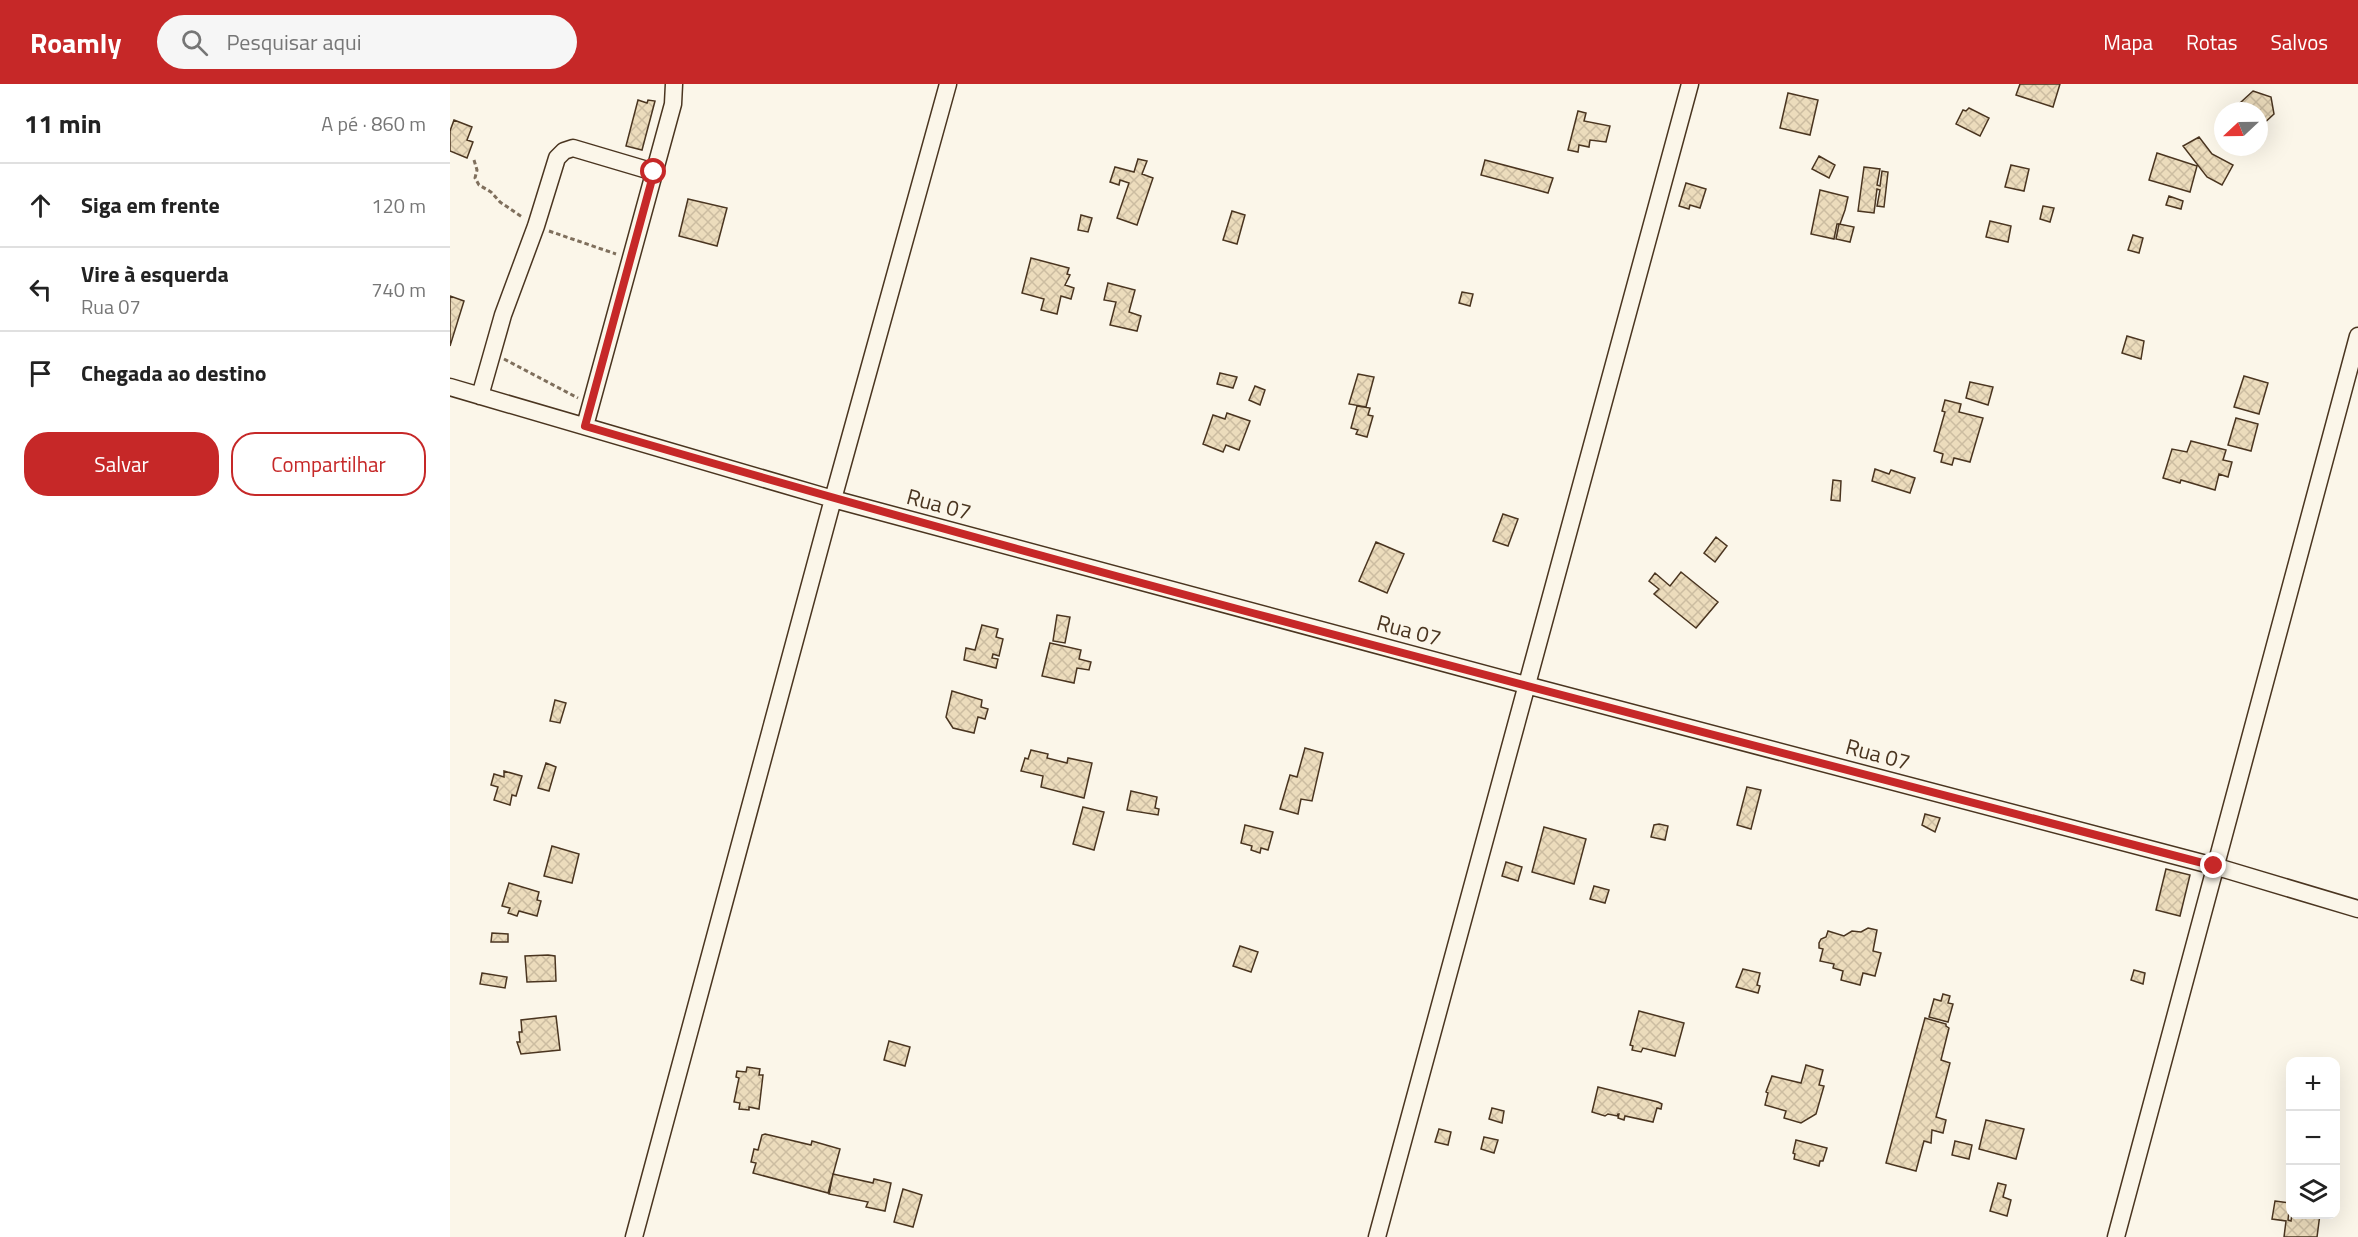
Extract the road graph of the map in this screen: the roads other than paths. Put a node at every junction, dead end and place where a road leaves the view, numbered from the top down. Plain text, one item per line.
1 (674, 84) edge
2 (948, 84) edge
3 (1690, 84) edge
4 (654, 172) junction
5 (2358, 336) edge
6 (450, 387) edge
7 (480, 396) junction
8 (583, 425) junction
9 (833, 499) junction
10 (1526, 685) junction
11 (2214, 866) junction
12 (2358, 909) edge
13 (634, 1237) edge
14 (1377, 1237) edge
15 (2116, 1237) edge

1 - 4 street
2 - 9 street
3 - 10 street
4 - 7 street
4 - 8 street
5 - 11 street
6 - 7 street, Rua 07
7 - 8 street, Rua 07
8 - 9 street, Rua 07
9 - 10 street, Rua 07
9 - 13 street
10 - 11 street, Rua 07
10 - 14 street
11 - 12 street, Rua 07
11 - 15 street

